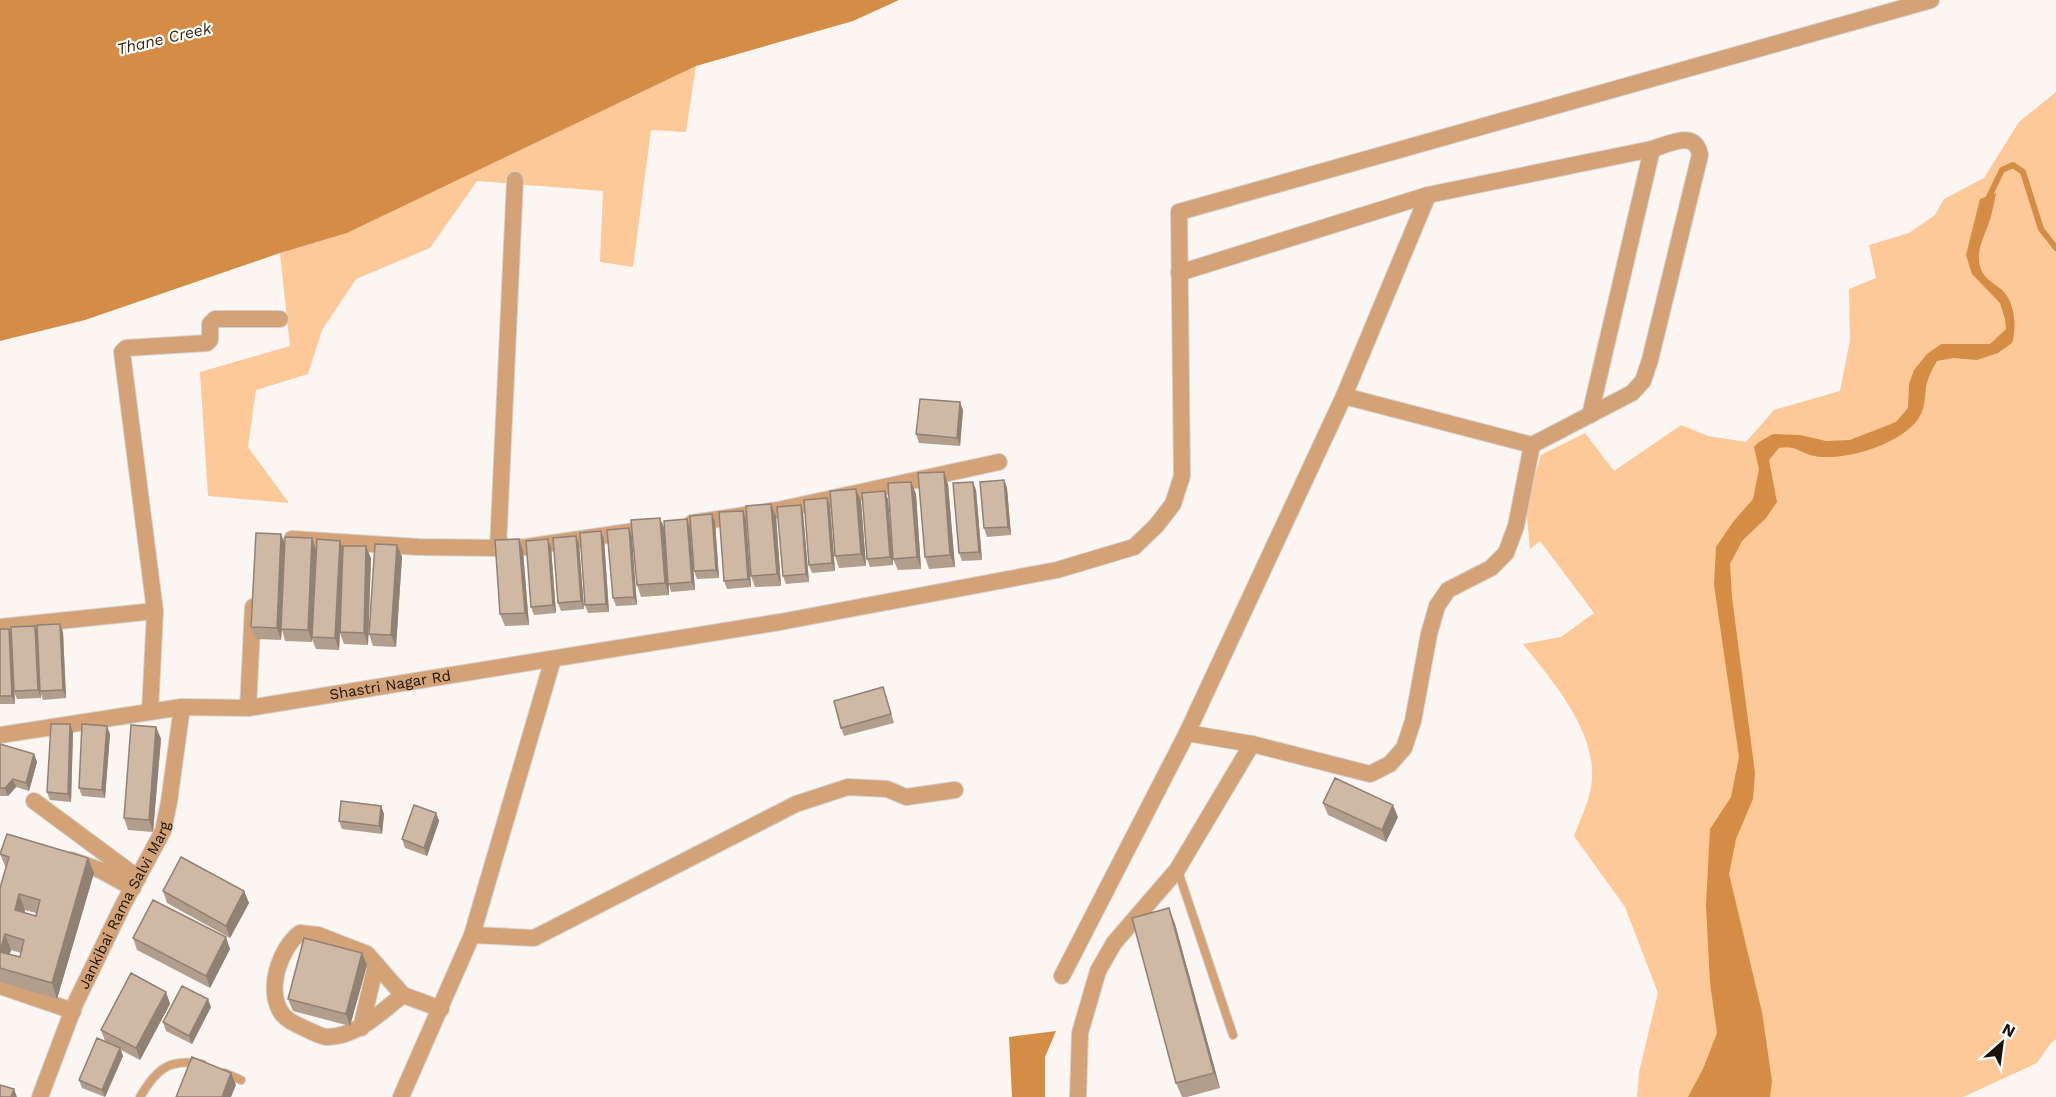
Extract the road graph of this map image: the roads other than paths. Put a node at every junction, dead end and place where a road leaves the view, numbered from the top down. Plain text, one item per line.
1 (1931, 0) edge
2 (1652, 149) junction
3 (515, 180) dead end
4 (1428, 195) junction
5 (1179, 273) junction
6 (280, 319) dead end
7 (1344, 396) junction
8 (1590, 415) junction
9 (1532, 445) junction
10 (999, 462) dead end
11 (272, 537) edge
12 (498, 548) junction
13 (254, 586) edge
14 (155, 611) junction
15 (0, 627) edge
16 (553, 659) junction
17 (182, 707) junction
18 (248, 708) junction
19 (150, 712) junction
20 (1187, 733) junction
21 (0, 735) edge
22 (1252, 744) junction
23 (955, 790) dead end
24 (34, 801) dead end
25 (59, 856) edge
26 (1178, 870) junction
27 (135, 883) junction
28 (472, 935) junction
29 (376, 964) junction
30 (1062, 976) dead end
31 (0, 986) edge
32 (403, 995) junction
33 (441, 1009) junction
34 (73, 1011) junction
35 (361, 1028) junction
36 (1233, 1035) dead end
37 (241, 1080) dead end
38 (40, 1097) edge
39 (140, 1097) edge
40 (401, 1097) edge
41 (1078, 1097) edge

1 - 5 street, Shastri Nagar Rd
2 - 4 street
2 - 8 street
2 - 8 street
3 - 12 street
4 - 5 street
4 - 7 street
5 - 16 street, Shastri Nagar Rd
6 - 14 street
7 - 9 street
7 - 20 street
8 - 9 street
9 - 22 street
10 - 12 street
11 - 12 street
13 - 18 street
14 - 15 street
14 - 19 street
16 - 18 street, Shastri Nagar Rd
16 - 28 street
17 - 18 street, Shastri Nagar Rd
17 - 19 street, Shastri Nagar Rd
17 - 27 street, Jankibai Rama Salvi Marg
19 - 21 street, Shastri Nagar Rd
20 - 22 street
20 - 30 street
22 - 26 street
23 - 28 street
24 - 27 street
25 - 27 street
26 - 36 lane
26 - 41 street
27 - 34 street, Jankibai Rama Salvi Marg
28 - 33 street
29 - 32 street
29 - 35 street
29 - 35 street
31 - 34 street
32 - 33 street
32 - 35 street
33 - 40 street
34 - 38 street, Jankibai Rama Salvi Marg
37 - 39 lane

